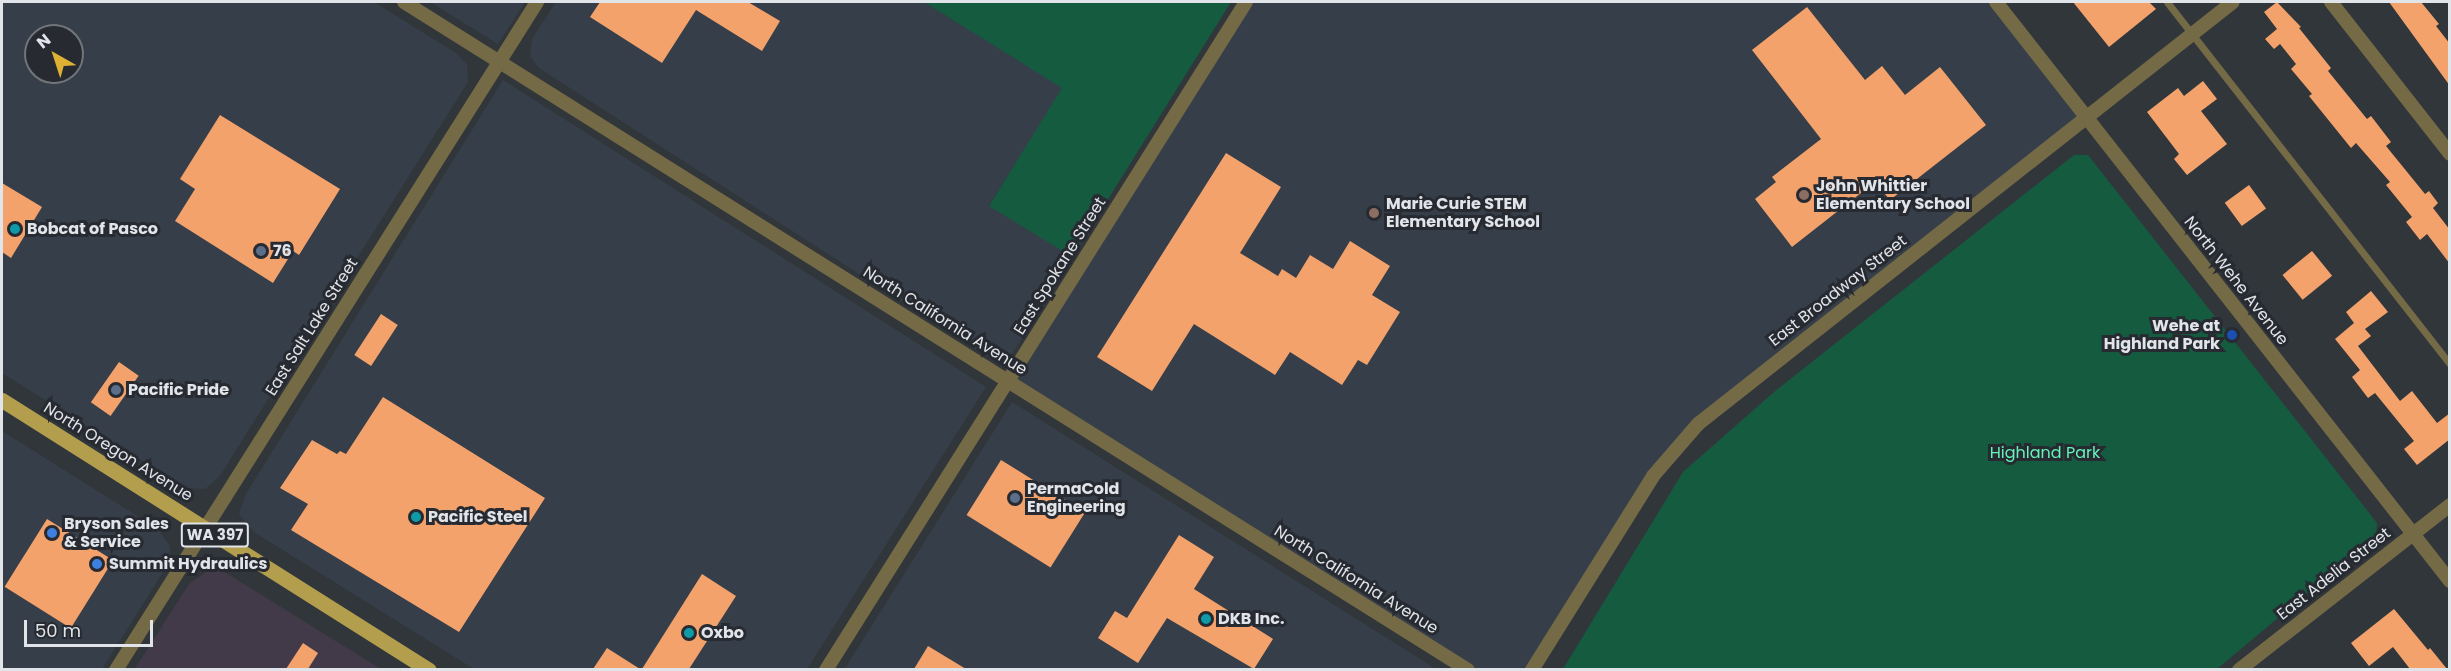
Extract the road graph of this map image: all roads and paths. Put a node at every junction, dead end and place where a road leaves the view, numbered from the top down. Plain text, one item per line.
1 (404, 2) edge
2 (537, 2) edge
3 (1246, 2) edge
4 (1996, 2) edge
5 (2167, 2) edge
6 (2234, 2) edge
7 (2331, 2) edge
8 (2192, 34) junction
9 (500, 61) junction
10 (2087, 117) junction
11 (2450, 154) edge
12 (2450, 364) edge
13 (1008, 380) junction
14 (2, 400) edge
15 (2450, 505) edge
16 (205, 528) junction
17 (2413, 534) junction
18 (2450, 581) edge
19 (116, 669) edge
20 (429, 669) edge
21 (826, 669) edge
22 (1468, 669) edge
23 (1532, 669) edge
24 (2239, 669) edge

1 - 9 street, North California Avenue
2 - 9 street, East Salt Lake Street
3 - 13 street, East Spokane Street
4 - 10 street, North Wehe Avenue
5 - 8 lane
6 - 8 street, East Broadway Street
7 - 11 street
8 - 10 street, East Broadway Street
8 - 12 lane
9 - 13 street, North California Avenue
9 - 16 street, East Salt Lake Street
10 - 17 street, North Wehe Avenue
10 - 23 street, East Broadway Street
13 - 21 street, East Spokane Street
13 - 22 street, North California Avenue
14 - 16 main road, North Oregon Avenue / WA 397
15 - 17 street, East Adelia Street
16 - 19 street, East Salt Lake Street
16 - 20 main road, North Oregon Avenue / WA 397
17 - 18 street, North Wehe Avenue
17 - 24 street, East Adelia Street

